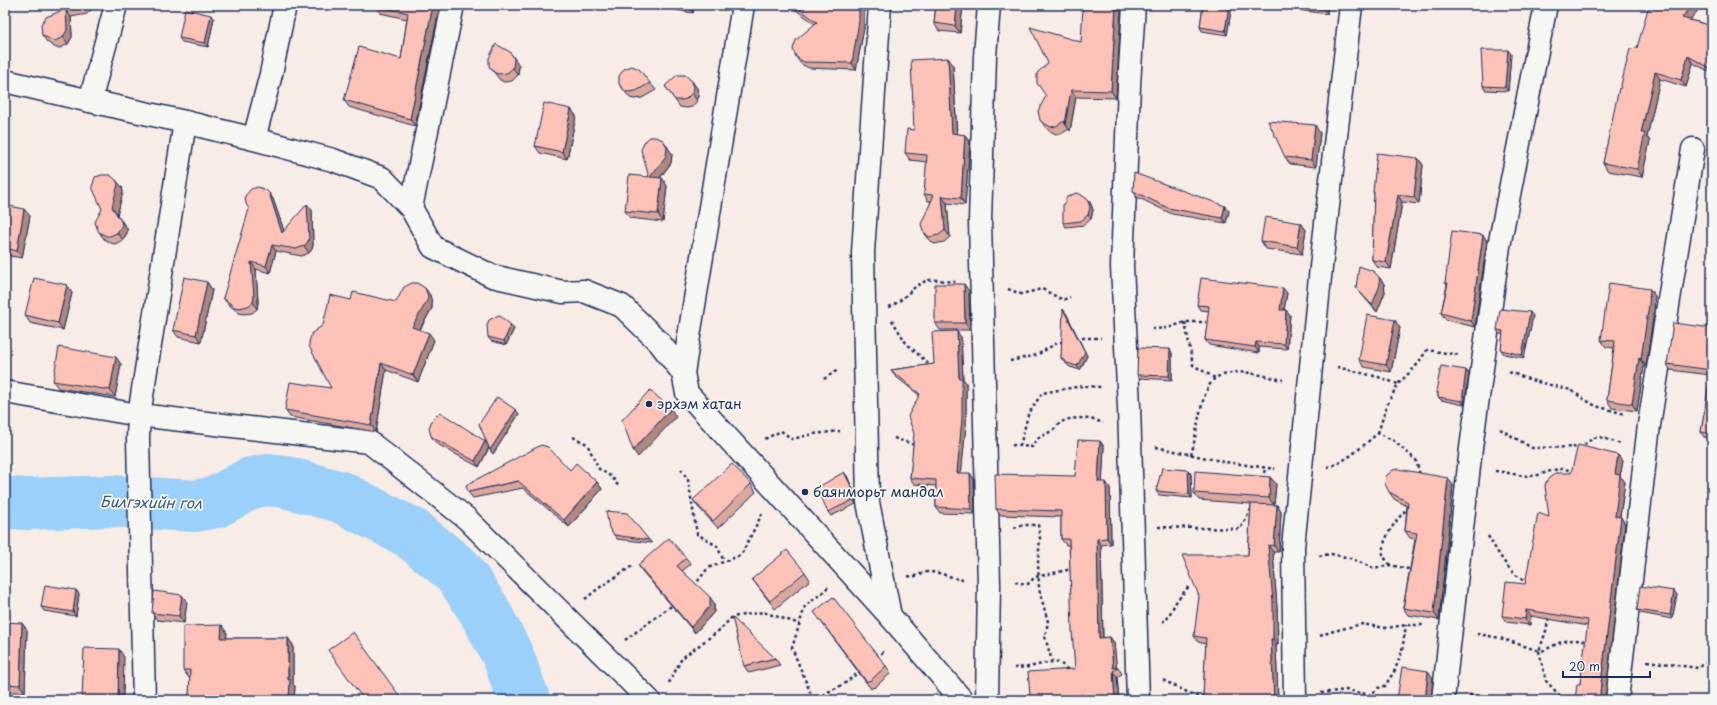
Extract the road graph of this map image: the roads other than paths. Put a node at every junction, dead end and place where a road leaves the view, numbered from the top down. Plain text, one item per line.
1 (116, 5) edge
2 (285, 5) edge
3 (453, 5) edge
4 (743, 5) edge
5 (880, 5) edge
6 (989, 5) edge
7 (1134, 5) edge
8 (1352, 5) edge
9 (1546, 5) edge
10 (5, 81) edge
11 (90, 101) junction
12 (186, 122) junction
13 (254, 139) junction
14 (1693, 149) dead end
15 (411, 208) junction
16 (683, 373) junction
17 (5, 392) edge
18 (139, 415) junction
19 (890, 616) junction
20 (656, 694) edge
21 (1295, 698) edge
22 (144, 700) edge
23 (962, 700) edge
24 (987, 700) edge
25 (1138, 700) edge
26 (1444, 700) edge
27 (1617, 700) edge

1 - 11 street
2 - 13 street
3 - 15 street
4 - 16 street
5 - 19 street
6 - 24 street
7 - 25 street
8 - 21 street
9 - 26 street
10 - 11 street
11 - 12 street
12 - 13 street
12 - 18 street
13 - 15 street
14 - 27 street
15 - 16 street
16 - 19 street
17 - 18 street
18 - 20 street
18 - 22 street
19 - 23 street

